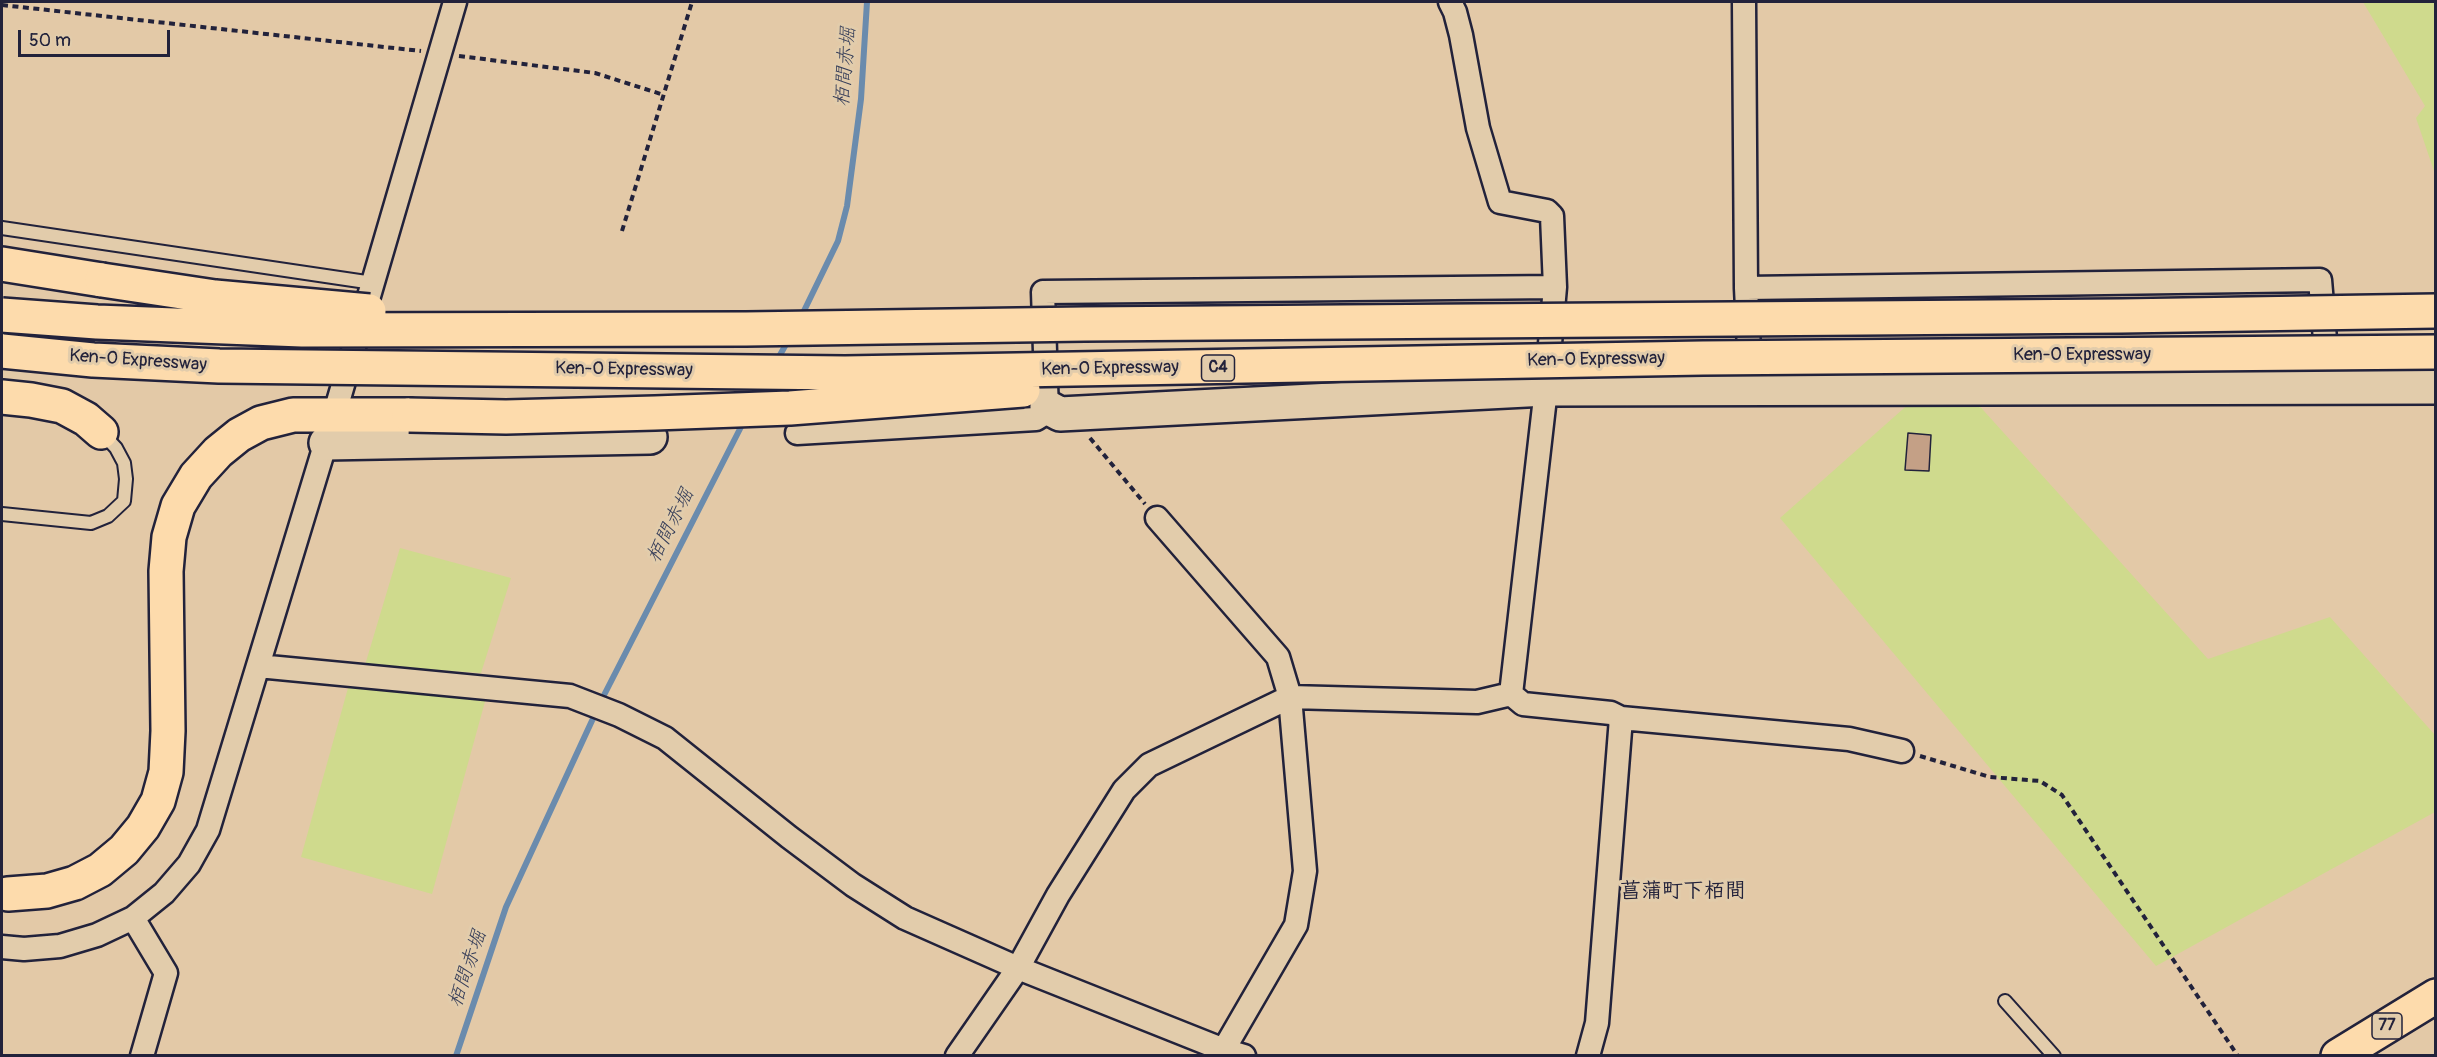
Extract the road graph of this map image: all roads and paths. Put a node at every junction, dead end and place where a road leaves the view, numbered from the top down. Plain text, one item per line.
1 (455, 2) edge
2 (692, 2) edge
3 (1450, 2) edge
4 (1744, 2) edge
5 (2, 5) edge
6 (439, 53) junction
7 (664, 94) junction
8 (2, 228) edge
9 (622, 231) dead end
10 (2, 264) edge
11 (373, 283) junction
12 (1555, 287) junction
13 (1746, 288) junction
14 (2436, 311) edge
15 (2, 315) edge
16 (746, 329) junction
17 (2, 351) edge
18 (2436, 352) edge
19 (1240, 367) junction
20 (2329, 387) junction
21 (2436, 387) edge
22 (1546, 389) junction
23 (1751, 390) junction
24 (2, 397) edge
25 (338, 402) dead end
26 (1047, 407) junction
27 (1086, 412) junction
28 (101, 432) joint
29 (797, 433) dead end
30 (650, 437) dead end
31 (327, 438) joint
32 (2, 514) edge
33 (1157, 518) joint
34 (258, 666) junction
35 (1511, 694) junction
36 (1290, 697) junction
37 (1621, 718) junction
38 (1902, 751) joint
39 (5, 893) edge
40 (133, 918) junction
41 (2, 947) edge
42 (1018, 968) junction
43 (2436, 996) edge
44 (2005, 1001) dead end
45 (1229, 1054) edge
46 (142, 1056) edge
47 (957, 1056) edge
48 (1588, 1056) edge
49 (2054, 1056) edge
50 (2238, 1056) edge
51 (2338, 1056) edge

1 - 6 street
2 - 7 path
3 - 12 street
4 - 13 street
5 - 6 path
6 - 7 path
6 - 11 street
7 - 9 path
8 - 11 lane
10 - 16 main road, bridge
11 - 25 street
12 - 22 street
12 - 26 street
13 - 20 street
13 - 23 street
14 - 16 main road, Ken-O Expressway, bridge
15 - 16 main road, Ken-O Expressway, bridge
17 - 19 main road, Ken-O Expressway / C4, bridge
18 - 19 main road, Ken-O Expressway / C4, bridge
19 - 39 main road, bridge
20 - 21 street
20 - 23 street
22 - 23 street
22 - 27 street
22 - 35 street
24 - 28 main road
26 - 27 street
26 - 29 street
27 - 33 path
28 - 32 lane
30 - 31 street
31 - 34 street
33 - 36 street
34 - 40 street
34 - 42 street
35 - 36 street
35 - 37 street
36 - 42 street
36 - 45 street
37 - 38 street
37 - 48 street
38 - 50 path
40 - 41 street
40 - 46 street
42 - 45 street
42 - 47 street
43 - 51 main road, 77
44 - 49 lane

